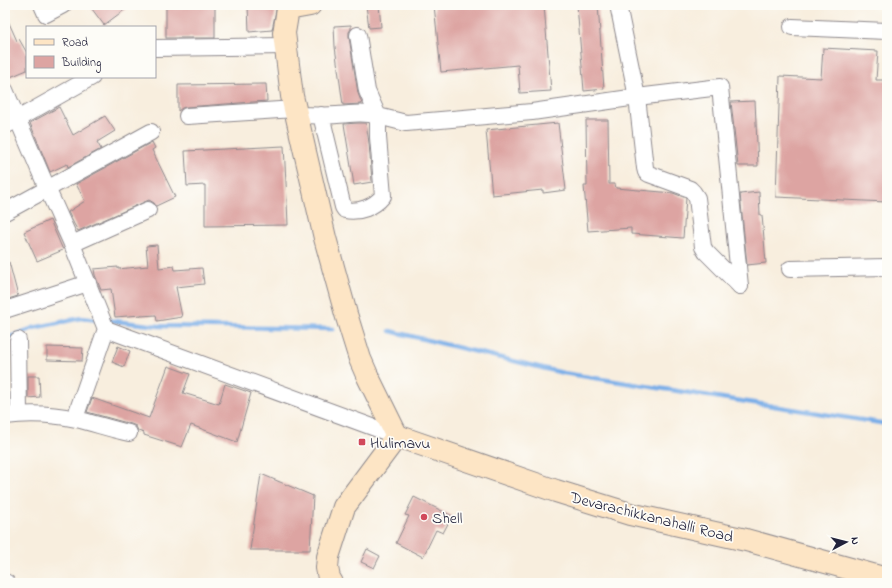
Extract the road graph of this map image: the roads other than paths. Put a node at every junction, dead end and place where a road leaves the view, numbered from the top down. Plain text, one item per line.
1 (42, 5) edge
2 (63, 5) edge
3 (310, 5) edge
4 (618, 5) edge
5 (288, 7) edge
6 (792, 28) dead end
7 (887, 31) edge
8 (358, 35) dead end
9 (286, 46) junction
10 (156, 48) edge
11 (90, 78) edge
12 (5, 90) edge
13 (637, 96) junction
14 (295, 112) junction
15 (320, 115) junction
16 (187, 116) dead end
17 (378, 116) junction
18 (11, 122) edge
19 (151, 132) dead end
20 (47, 188) junction
21 (148, 210) dead end
22 (5, 212) edge
23 (72, 244) junction
24 (887, 267) edge
25 (790, 269) dead end
26 (88, 283) junction
27 (5, 310) edge
28 (104, 323) junction
29 (18, 340) dead end
30 (12, 415) edge
31 (75, 418) junction
32 (129, 433) dead end
33 (397, 436) junction
34 (882, 580) edge
35 (329, 581) edge

1 - 2 street
3 - 5 main road
4 - 13 street
5 - 9 main road
6 - 7 street
8 - 17 street
9 - 10 street
9 - 14 main road
11 - 18 street
12 - 18 street
13 - 13 street
13 - 17 street
14 - 15 street
14 - 16 street
14 - 33 main road
15 - 17 street
15 - 17 street
18 - 20 street
19 - 20 street
20 - 22 street
20 - 23 street
21 - 23 street
23 - 26 street
24 - 25 street
26 - 27 street
26 - 28 street
28 - 31 street
28 - 33 street
29 - 30 street
30 - 31 street
31 - 32 street
33 - 34 main road, Devarachikkanahalli Road
33 - 35 main road

